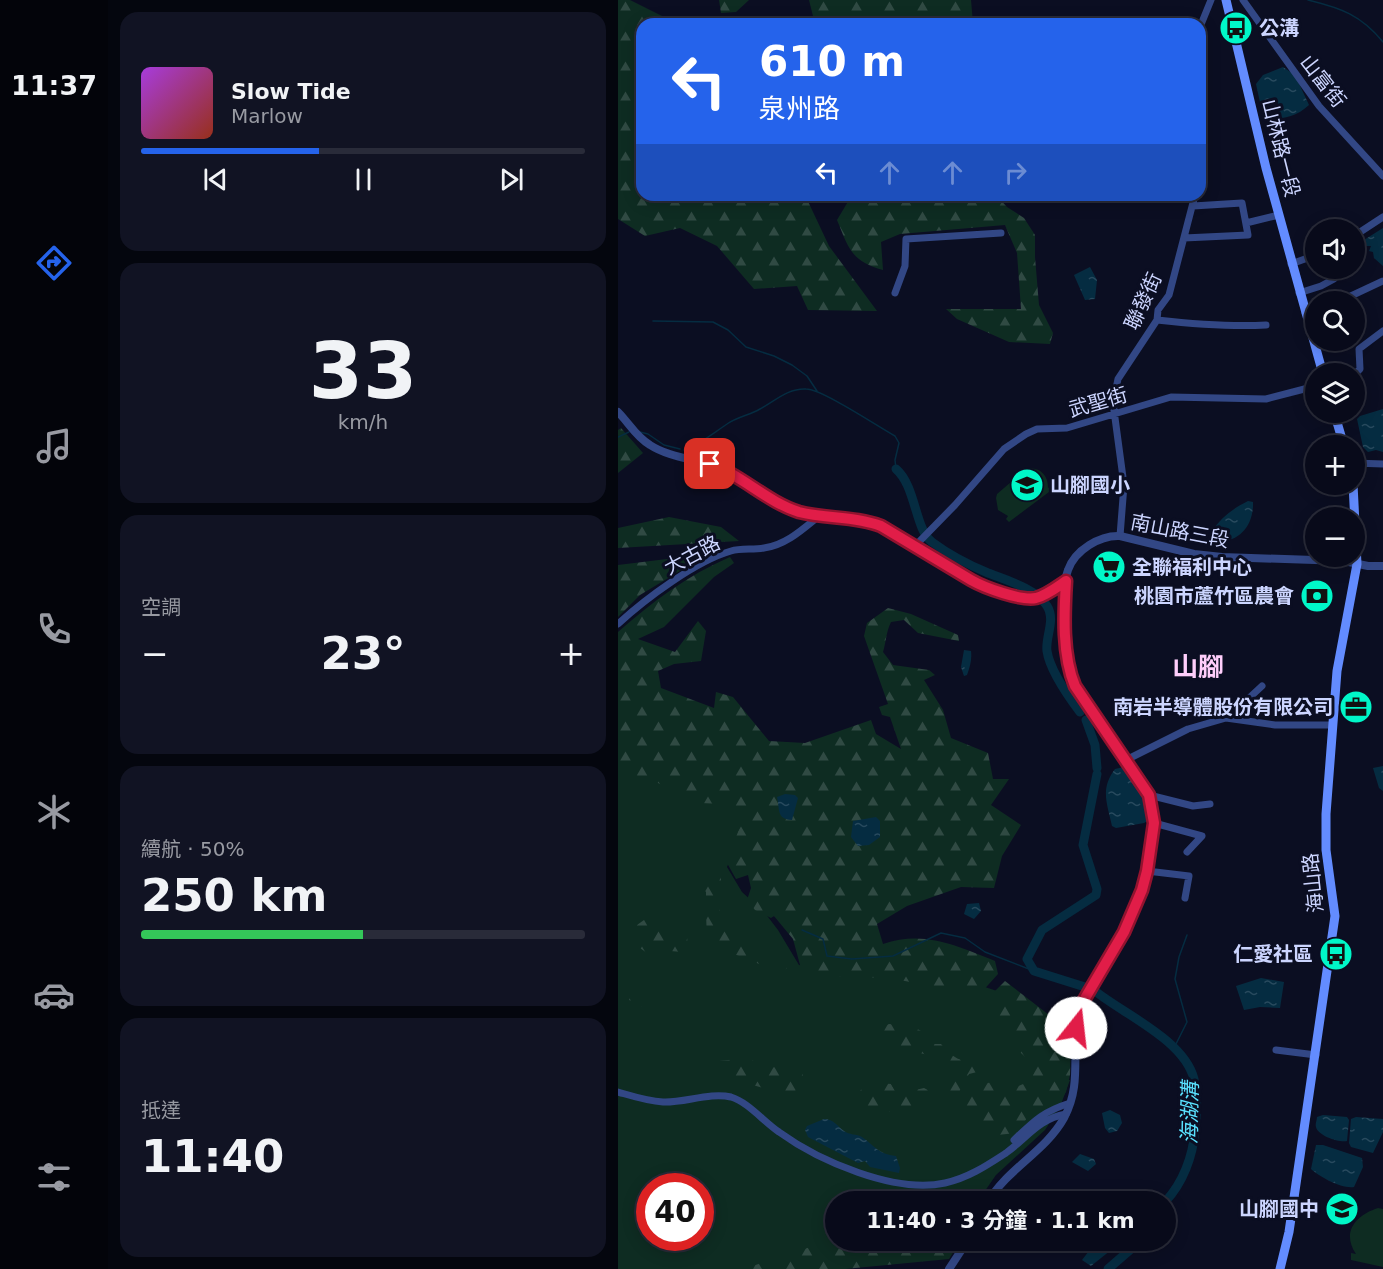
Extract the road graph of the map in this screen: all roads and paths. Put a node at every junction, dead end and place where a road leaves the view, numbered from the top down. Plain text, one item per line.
1 (1211, 0) edge
2 (1226, 0) edge
3 (1243, 0) edge
4 (1204, 18) edge
5 (1383, 176) edge
6 (1194, 201) edge
7 (1193, 206) junction
8 (1279, 215) junction
9 (1383, 217) edge
10 (1246, 224) junction
11 (1365, 229) edge
12 (1001, 233) dead end
13 (1184, 238) junction
14 (1305, 259) edge
15 (1291, 264) junction
16 (1334, 279) dead end
17 (1383, 280) edge
18 (1360, 291) edge
19 (896, 293) dead end
20 (1299, 293) junction
21 (1305, 313) edge
22 (1157, 320) junction
23 (1266, 325) dead end
24 (1383, 331) edge
25 (1360, 363) edge
26 (1305, 389) edge
27 (618, 412) edge
28 (1115, 415) junction
29 (1365, 463) edge
30 (1383, 464) edge
31 (819, 516) junction
32 (1120, 536) junction
33 (914, 546) junction
34 (1305, 560) edge
35 (1365, 565) edge
36 (1383, 566) edge
37 (1356, 567) edge
38 (1066, 581) junction
39 (618, 624) edge
40 (1262, 686) dead end
41 (1226, 718) junction
42 (1333, 725) junction
43 (1126, 760) junction
44 (1149, 795) junction
45 (1210, 804) dead end
46 (1154, 823) junction
47 (1187, 852) dead end
48 (1147, 871) junction
49 (1185, 898) dead end
50 (1276, 1050) dead end
51 (1316, 1055) junction
52 (618, 1092) edge
53 (1070, 1103) junction
54 (1066, 1114) junction
55 (996, 1159) junction
56 (996, 1191) edge
57 (961, 1251) edge
58 (949, 1269) edge
59 (1280, 1269) edge

1 - 4 street
2 - 8 main road, 山林路一段
3 - 5 street, 山富街
6 - 7 street, 聯發街
7 - 10 street
7 - 13 street, 聯發街
8 - 10 street
8 - 15 main road, 山林路一段
9 - 11 street
10 - 13 street
12 - 19 street
13 - 22 street, 聯發街
14 - 15 street
15 - 20 main road, 山林路一段
16 - 20 street
17 - 18 street
20 - 21 main road, 山林路一段
22 - 23 street
22 - 28 street, 聯發街
24 - 25 street
26 - 28 street, 武聖街
27 - 31 street
28 - 32 street, 聯發街
28 - 33 street, 武聖街
29 - 30 street
31 - 33 street
31 - 39 street, 大古路
32 - 34 street, 南山路三段
32 - 38 street, 南山路三段
33 - 38 street
35 - 36 street, 南山路三段
37 - 42 main road, 海山路
38 - 43 street
40 - 41 street
41 - 42 street
41 - 43 street
42 - 51 main road, 海山路
43 - 44 street
44 - 45 street
44 - 46 street
46 - 47 street
46 - 48 street
48 - 49 street
48 - 53 street
50 - 51 street
51 - 59 main road, 海山路
52 - 55 street
53 - 54 street
53 - 55 street
54 - 55 street
54 - 56 street
57 - 58 street

